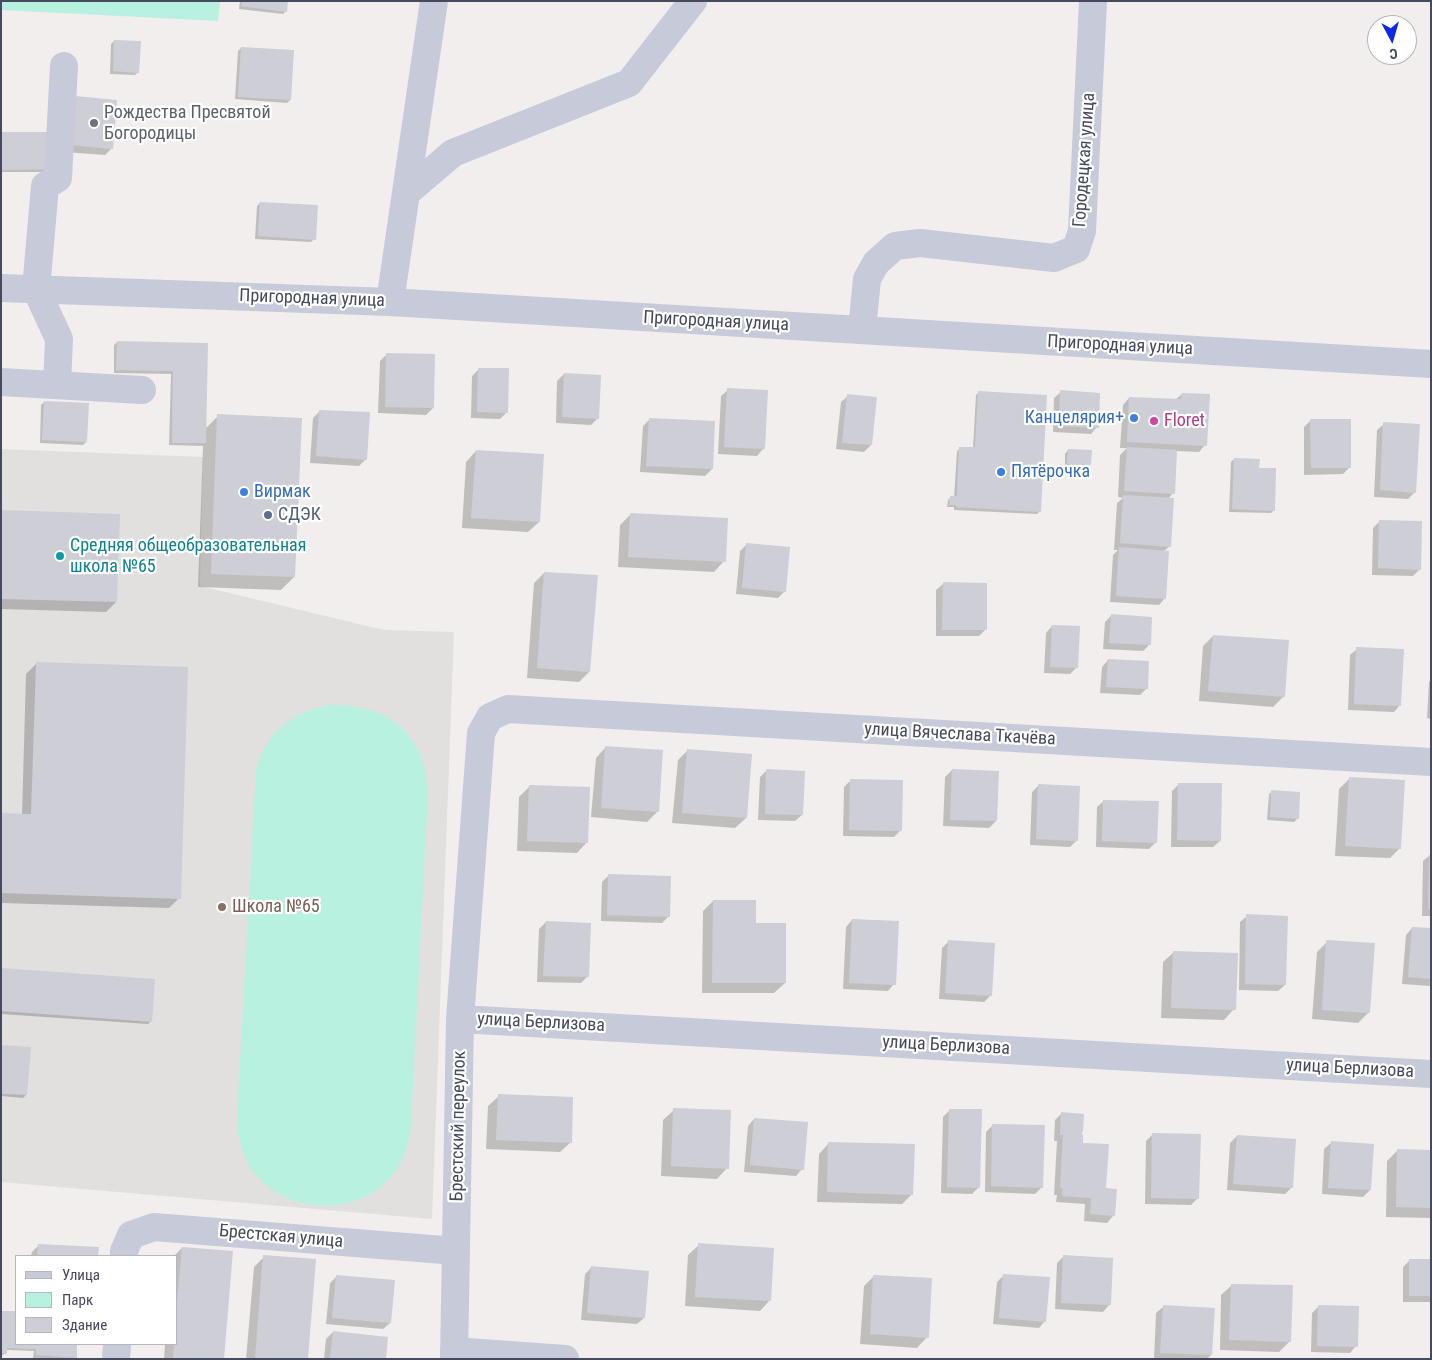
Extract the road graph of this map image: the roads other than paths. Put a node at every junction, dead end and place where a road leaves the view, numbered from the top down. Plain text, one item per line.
1 (434, 1) edge
2 (693, 1) edge
3 (1093, 1) edge
4 (64, 66) dead end
5 (406, 193) junction
6 (1, 288) edge
7 (36, 289) junction
8 (390, 302) junction
9 (862, 330) junction
10 (1431, 364) edge
11 (1, 382) edge
12 (57, 385) junction
13 (142, 390) dead end
14 (490, 717) joint
15 (1431, 762) edge
16 (460, 1019) junction
17 (1431, 1074) edge
18 (456, 1251) junction
19 (124, 1255) edge
20 (118, 1345) edge
21 (454, 1355) edge
22 (116, 1359) edge
23 (565, 1359) edge

1 - 5 street
2 - 5 street
3 - 9 street, Городецкая улица
4 - 7 street
5 - 8 street
6 - 7 street, Пригородная улица
7 - 8 street, Пригородная улица
7 - 12 street
8 - 9 street, Пригородная улица
9 - 10 street, Пригородная улица
11 - 12 street
12 - 13 street
14 - 15 street, улица Вячеслава Ткачёва
14 - 16 street, Брестский переулок
16 - 17 street, улица Берлизова
16 - 18 street, Брестский переулок
18 - 19 street, Брестская улица
18 - 21 street, Брестский переулок
20 - 22 street
21 - 23 street

